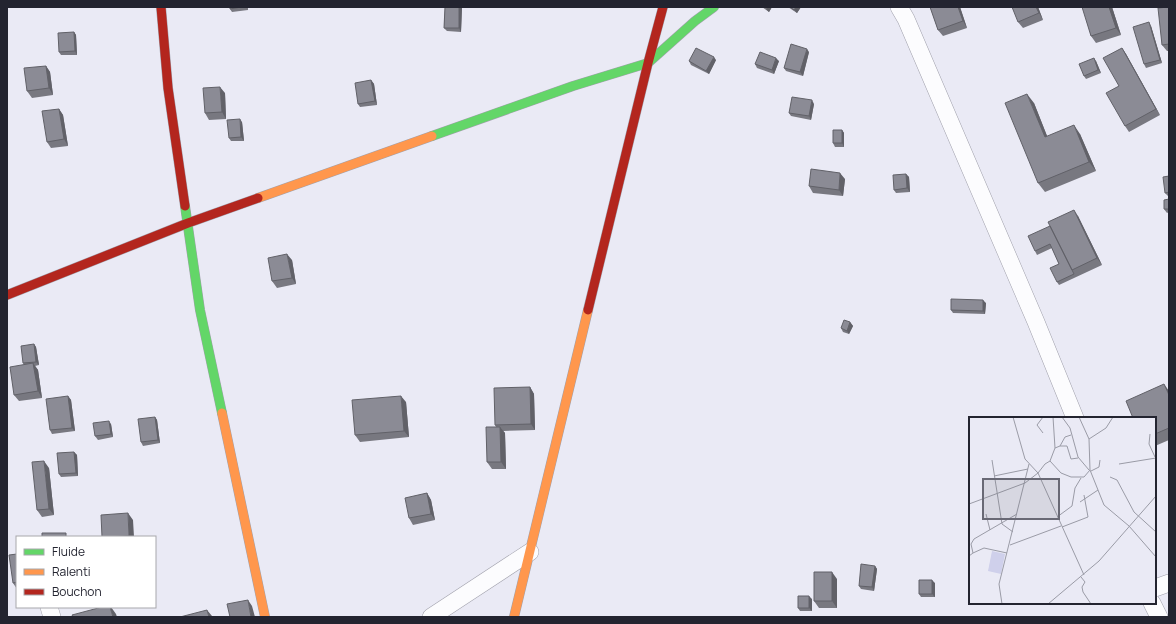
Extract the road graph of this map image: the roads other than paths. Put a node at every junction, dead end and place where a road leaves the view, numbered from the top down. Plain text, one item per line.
1 (161, 7) edge
2 (663, 7) edge
3 (714, 7) edge
4 (899, 7) edge
5 (648, 63) junction
6 (188, 223) junction
7 (7, 295) edge
8 (1075, 417) edge
9 (530, 552) junction
10 (1169, 582) edge
11 (1156, 588) edge
12 (1152, 604) edge
13 (265, 617) edge
14 (432, 617) edge
15 (514, 617) edge
16 (1158, 617) edge

1 - 6 street
2 - 5 street
3 - 5 street
4 - 8 street
5 - 6 street
5 - 9 street
6 - 7 street
6 - 13 street
9 - 14 street
9 - 15 street
10 - 11 street
12 - 16 street

